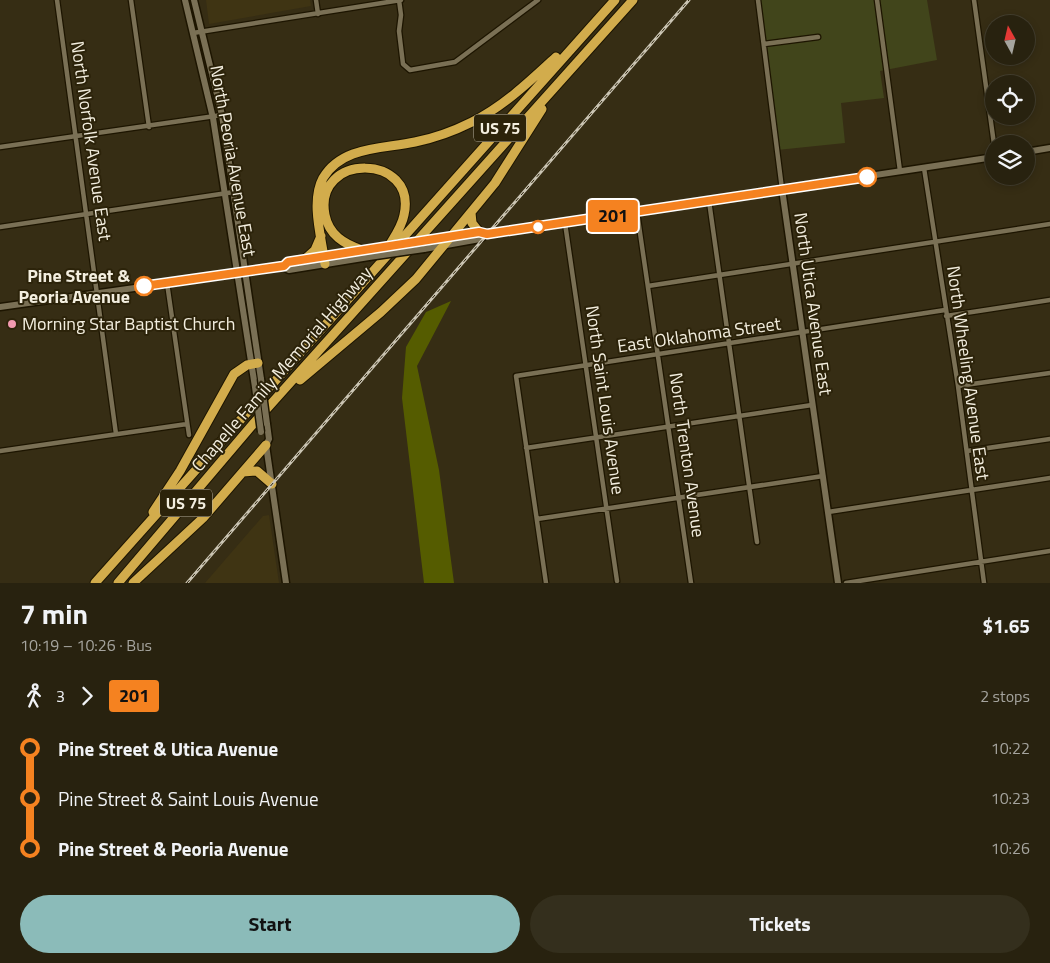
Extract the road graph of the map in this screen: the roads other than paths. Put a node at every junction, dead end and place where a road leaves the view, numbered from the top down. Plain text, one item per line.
1 (57, 0) edge
2 (131, 0) edge
3 (185, 0) edge
4 (194, 0) edge
5 (316, 0) edge
6 (400, 0) edge
7 (538, 0) edge
8 (614, 0) edge
9 (633, 0) edge
10 (758, 0) edge
11 (877, 0) edge
12 (974, 0) edge
13 (318, 14) junction
14 (592, 26) junction
15 (202, 32) junction
16 (193, 33) junction
17 (818, 37) dead end
18 (764, 44) junction
19 (569, 72) junction
20 (222, 116) junction
21 (213, 118) junction
22 (149, 127) junction
23 (993, 135) edge
24 (77, 137) junction
25 (0, 147) edge
26 (1050, 148) edge
27 (1035, 150) edge
28 (985, 158) edge
29 (924, 168) junction
30 (900, 171) junction
31 (782, 190) junction
32 (234, 192) junction
33 (226, 195) junction
34 (709, 201) junction
35 (637, 212) junction
36 (471, 213) junction
37 (88, 214) junction
38 (565, 223) junction
39 (1050, 224) edge
40 (0, 227) edge
41 (483, 233) junction
42 (321, 236) junction
43 (451, 236) junction
44 (934, 242) junction
45 (444, 246) junction
46 (362, 250) junction
47 (305, 259) junction
48 (325, 260) junction
49 (378, 263) junction
50 (792, 263) junction
51 (284, 266) junction
52 (246, 272) junction
53 (237, 274) junction
54 (719, 275) junction
55 (167, 283) junction
56 (648, 286) junction
57 (98, 293) junction
58 (1050, 300) edge
59 (0, 307) edge
60 (946, 313) junction
61 (802, 333) junction
62 (730, 345) junction
63 (659, 356) junction
64 (255, 364) junction
65 (586, 366) junction
66 (1050, 373) edge
67 (958, 386) junction
68 (812, 405) junction
69 (268, 408) junction
70 (740, 415) junction
71 (187, 424) junction
72 (668, 426) junction
73 (116, 434) junction
74 (189, 435) dead end
75 (596, 438) junction
76 (1050, 439) edge
77 (266, 445) junction
78 (526, 448) junction
79 (0, 451) edge
80 (966, 451) junction
81 (243, 472) junction
82 (823, 476) junction
83 (1050, 478) edge
84 (272, 484) junction
85 (749, 486) junction
86 (971, 490) junction
87 (678, 497) junction
88 (606, 508) junction
89 (828, 512) junction
90 (537, 519) junction
91 (134, 539) junction
92 (758, 542) dead end
93 (1050, 551) edge
94 (982, 562) junction
95 (617, 581) dead end
96 (95, 583) edge
97 (118, 583) edge
98 (132, 583) edge
99 (286, 583) edge
100 (546, 583) edge
101 (691, 583) edge
102 (838, 583) edge
103 (846, 583) edge
104 (984, 583) edge

1 - 24 street, North Norfolk Avenue East
2 - 22 street
3 - 16 main road, North Peoria Avenue East
4 - 15 main road, North Peoria Avenue East
5 - 13 street
6 - 7 street
6 - 13 street
8 - 14 highway, Chapelle Family Memorial Highway / US 75
9 - 19 highway, Chapelle Family Memorial Highway / US 75
10 - 18 street, North Utica Avenue East
11 - 30 street
12 - 23 street
13 - 15 street
14 - 42 highway
14 - 49 highway, Chapelle Family Memorial Highway / US 75
15 - 16 street
15 - 20 main road, North Peoria Avenue East
16 - 21 main road, North Peoria Avenue East
17 - 18 street
18 - 31 street, North Utica Avenue East
19 - 36 highway
19 - 69 highway, Chapelle Family Memorial Highway / US 75
20 - 21 street
20 - 32 main road, North Peoria Avenue East
21 - 22 street
21 - 33 main road, North Peoria Avenue East
22 - 24 street
24 - 25 street
24 - 37 street, North Norfolk Avenue East
26 - 27 main road
28 - 29 main road
29 - 30 main road
29 - 44 street, North Wheeling Avenue East
30 - 31 main road
31 - 34 main road
31 - 50 main road, North Utica Avenue East
32 - 33 street
32 - 52 main road, North Peoria Avenue East
33 - 37 street
33 - 53 main road, North Peoria Avenue East
34 - 35 main road
34 - 54 street
35 - 38 main road
35 - 56 street, North Trenton Avenue
36 - 41 highway
36 - 43 highway
37 - 40 street
37 - 57 street, North Norfolk Avenue East
38 - 41 main road
38 - 65 street, North Saint Louis Avenue
39 - 44 street
41 - 43 main road
41 - 45 main road
42 - 47 highway
42 - 48 highway
43 - 45 highway
43 - 46 main road, bridge
44 - 50 street
44 - 60 street, North Wheeling Avenue East
45 - 48 main road, bridge
45 - 69 highway
46 - 48 main road
46 - 49 highway
47 - 48 main road
47 - 51 main road
48 - 51 main road
49 - 91 highway, Chapelle Family Memorial Highway / US 75
50 - 54 street
50 - 61 main road, North Utica Avenue East
51 - 52 main road
52 - 53 main road
52 - 64 main road, North Peoria Avenue East
53 - 55 main road
53 - 64 main road, North Peoria Avenue East
54 - 56 street
54 - 62 street
55 - 57 main road
55 - 71 street
56 - 63 street, North Trenton Avenue
57 - 59 main road
57 - 73 street, North Norfolk Avenue East
58 - 60 street, East Oklahoma Street
60 - 61 street, East Oklahoma Street
60 - 67 street, North Wheeling Avenue East
61 - 62 street, East Oklahoma Street
61 - 68 main road, North Utica Avenue East
62 - 63 street, East Oklahoma Street
62 - 70 street
63 - 65 street, East Oklahoma Street
63 - 72 street, North Trenton Avenue
64 - 77 main road, North Peoria Avenue East, bridge
64 - 77 main road, North Peoria Avenue East, bridge
64 - 91 highway
65 - 75 street, North Saint Louis Avenue
65 - 78 street, East Oklahoma Street
66 - 67 street
67 - 80 street, North Wheeling Avenue East
68 - 70 street
68 - 82 main road, North Utica Avenue East
69 - 97 highway, Chapelle Family Memorial Highway / US 75
70 - 72 street
70 - 85 street
71 - 73 street
71 - 74 street
72 - 75 street
72 - 87 street, North Trenton Avenue
73 - 79 street
75 - 78 street
75 - 88 street, North Saint Louis Avenue
76 - 80 street
77 - 81 highway
77 - 84 main road, North Peoria Avenue East
78 - 90 street
80 - 86 street, North Wheeling Avenue East
81 - 84 highway
81 - 98 highway
82 - 85 street
82 - 89 main road, North Utica Avenue East
83 - 86 street
84 - 99 main road, North Peoria Avenue East
85 - 87 street
85 - 92 street
86 - 89 street
86 - 94 street, North Wheeling Avenue East
87 - 88 street
87 - 101 street, North Trenton Avenue
88 - 90 street
88 - 95 street, North Saint Louis Avenue
89 - 102 main road, North Utica Avenue East
90 - 100 street
91 - 96 highway, Chapelle Family Memorial Highway / US 75
93 - 94 street
94 - 103 street
94 - 104 street, North Wheeling Avenue East

